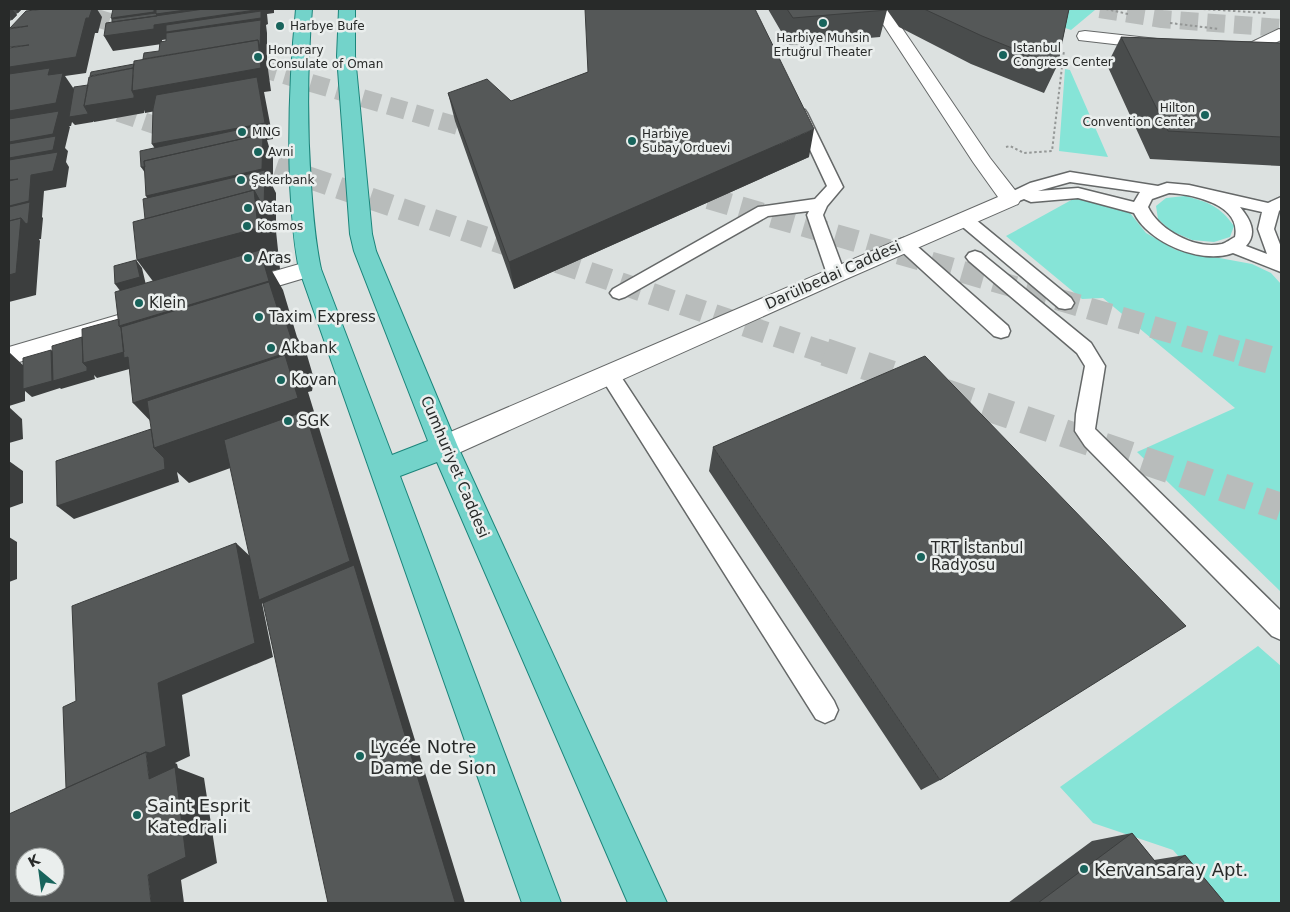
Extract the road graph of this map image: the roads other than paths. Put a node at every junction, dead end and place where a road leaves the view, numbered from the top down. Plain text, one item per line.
1 (304, 9) edge
2 (347, 9) edge
3 (881, 9) edge
4 (1280, 32) edge
5 (1085, 36) dead end
6 (1174, 46) edge
7 (1218, 49) edge
8 (793, 98) edge
9 (1156, 190) junction
10 (1206, 194) junction
11 (1011, 199) junction
12 (820, 204) junction
13 (1276, 206) edge
14 (1140, 209) junction
15 (964, 219) junction
16 (904, 244) junction
17 (1233, 247) junction
18 (975, 257) dead end
19 (1281, 264) edge
20 (310, 270) junction
21 (836, 274) junction
22 (619, 293) dead end
23 (216, 296) edge
24 (1065, 303) dead end
25 (140, 318) edge
26 (1001, 331) dead end
27 (9, 356) edge
28 (609, 374) junction
29 (444, 446) junction
30 (384, 470) junction
31 (1281, 628) edge
32 (825, 710) dead end
33 (541, 903) edge
34 (648, 903) edge

1 - 20 main road
2 - 29 main road, Cumhuriyet Caddesi
3 - 11 street
4 - 7 street
5 - 6 street
8 - 12 lane
9 - 10 lane
9 - 11 lane
9 - 14 lane
10 - 13 lane
10 - 17 lane
11 - 14 lane
11 - 15 street, Darülbedai Caddesi
12 - 21 lane
12 - 22 lane
13 - 19 lane
14 - 17 lane
15 - 16 street, Darülbedai Caddesi
15 - 24 lane
16 - 21 street, Darülbedai Caddesi
16 - 26 lane
17 - 19 lane
18 - 31 lane
20 - 23 street
20 - 30 main road
21 - 28 street, Darülbedai Caddesi
25 - 27 street
28 - 29 street, Darülbedai Caddesi
28 - 32 lane
29 - 30 main road
29 - 34 main road, Cumhuriyet Caddesi
30 - 33 main road

